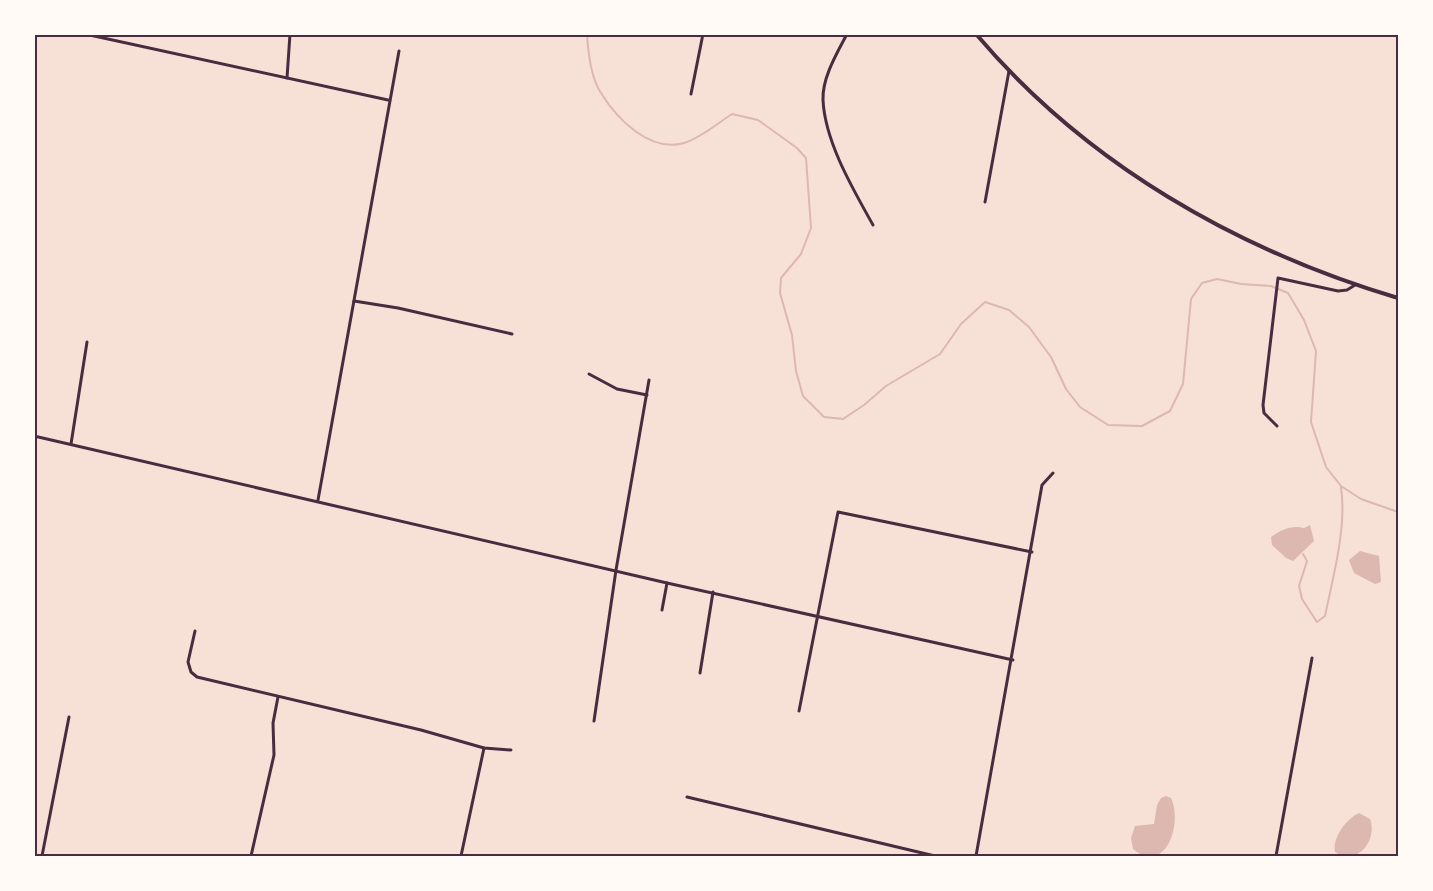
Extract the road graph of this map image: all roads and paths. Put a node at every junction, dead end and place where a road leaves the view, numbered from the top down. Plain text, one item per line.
1 (85, 34) edge
2 (290, 34) edge
3 (703, 34) edge
4 (848, 34) edge
5 (975, 34) edge
6 (399, 51) dead end
7 (1009, 70) junction
8 (287, 78) junction
9 (691, 94) dead end
10 (389, 100) junction
11 (985, 202) dead end
12 (873, 225) dead end
13 (1355, 285) junction
14 (1398, 298) edge
15 (354, 301) junction
16 (512, 334) dead end
17 (87, 342) dead end
18 (588, 374) dead end
19 (649, 380) dead end
20 (647, 395) junction
21 (1278, 426) dead end
22 (34, 436) edge
23 (71, 444) junction
24 (1053, 473) dead end
25 (318, 500) junction
26 (1032, 552) junction
27 (616, 570) junction
28 (667, 583) junction
29 (713, 592) junction
30 (662, 610) dead end
31 (818, 617) junction
32 (195, 631) dead end
33 (1312, 658) dead end
34 (1013, 660) junction
35 (700, 673) dead end
36 (278, 697) junction
37 (799, 711) dead end
38 (69, 717) dead end
39 (594, 721) dead end
40 (484, 748) junction
41 (512, 750) dead end
42 (687, 798) dead end
43 (42, 856) edge
44 (251, 856) edge
45 (460, 856) edge
46 (935, 856) edge
47 (976, 856) edge
48 (1276, 856) edge

1 - 8 street
2 - 8 street
3 - 9 street
4 - 12 street
5 - 7 street
6 - 10 street
7 - 11 street
7 - 13 street
8 - 10 street
10 - 15 street
13 - 14 street
13 - 21 street
15 - 16 street
15 - 25 street
17 - 23 street
18 - 20 street
19 - 20 street
20 - 27 street
22 - 23 street
23 - 25 street
24 - 26 street
25 - 27 street
26 - 31 street
26 - 34 street
27 - 28 street
27 - 39 street
28 - 29 street
28 - 30 street
29 - 31 street
29 - 35 street
31 - 34 street
31 - 37 street
32 - 36 street
33 - 48 street
34 - 47 street
36 - 40 street
36 - 44 street
38 - 43 street
40 - 41 street
40 - 45 street
42 - 46 street

